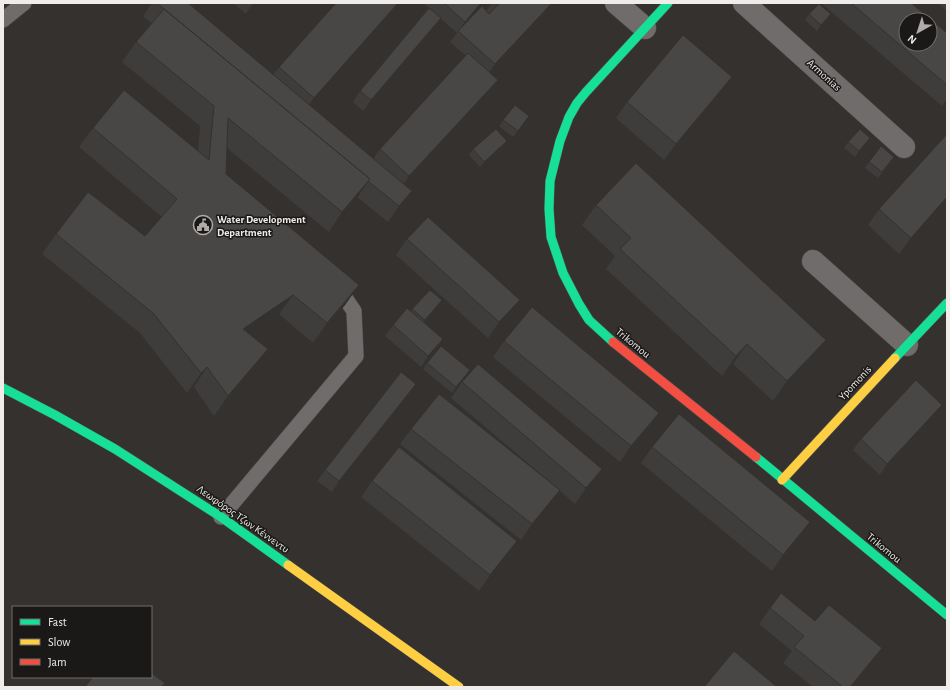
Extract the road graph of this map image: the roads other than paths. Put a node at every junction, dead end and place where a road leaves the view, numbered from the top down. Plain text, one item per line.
1 (24, 3) edge
2 (616, 3) edge
3 (668, 3) edge
4 (744, 3) edge
5 (3, 20) edge
6 (645, 28) junction
7 (904, 147) dead end
8 (813, 261) dead end
9 (323, 277) edge
10 (947, 303) edge
11 (907, 345) junction
12 (3, 388) edge
13 (782, 480) junction
14 (220, 517) junction
15 (947, 615) edge
16 (458, 687) edge

1 - 5 lane
2 - 6 street
3 - 6 street, Trikomou
4 - 7 street, Armonias
6 - 13 street, Trikomou
8 - 11 street
9 - 14 lane
10 - 11 street, Ypomonis
11 - 13 street, Ypomonis
12 - 14 street, Λεωφόρος Τζων Κέννεντυ
13 - 15 street, Trikomou
14 - 16 street, Λεωφόρος Τζων Κέννεντυ

